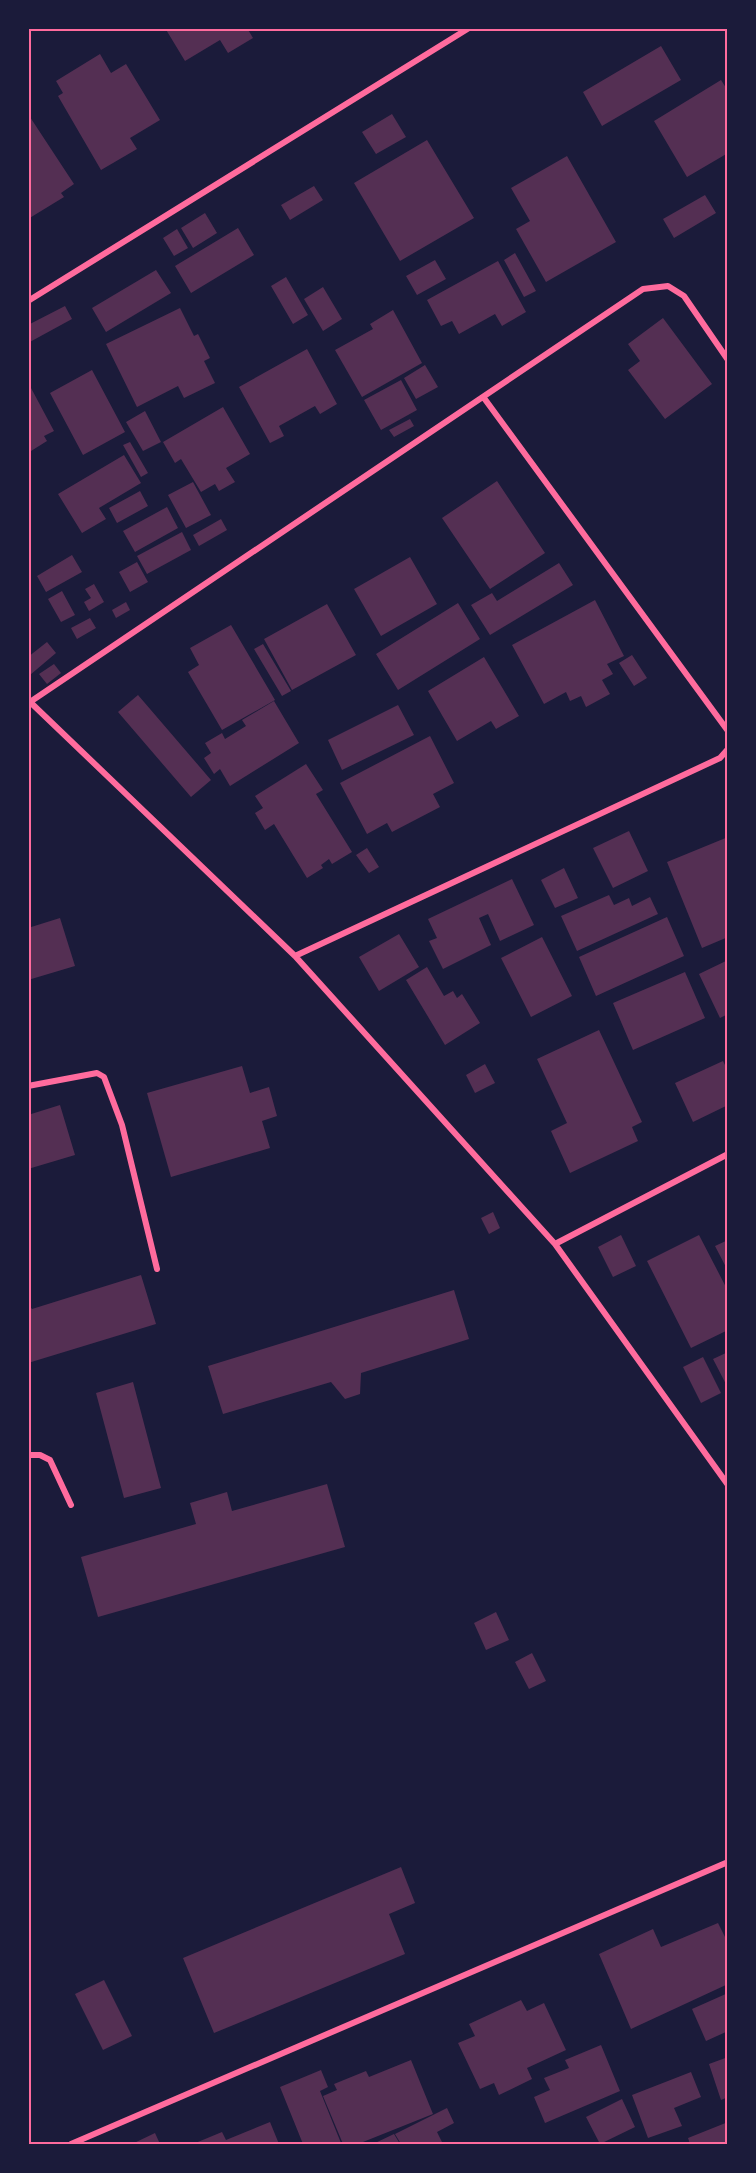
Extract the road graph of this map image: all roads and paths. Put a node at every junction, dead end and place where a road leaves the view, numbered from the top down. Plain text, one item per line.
1 (469, 28) edge
2 (28, 301) edge
3 (728, 360) edge
4 (484, 398) junction
5 (29, 701) edge
6 (728, 731) edge
7 (728, 749) edge
8 (295, 956) junction
9 (28, 1086) edge
10 (728, 1154) edge
11 (555, 1244) junction
12 (157, 1269) dead end
13 (28, 1455) edge
14 (728, 1485) edge
15 (71, 1505) dead end
16 (728, 1862) edge
17 (71, 2145) edge

1 - 2 street
3 - 4 street
4 - 5 street
4 - 6 street
5 - 8 street
7 - 8 street
8 - 11 street
9 - 12 street
10 - 11 street
11 - 14 street
13 - 15 street
16 - 17 street

